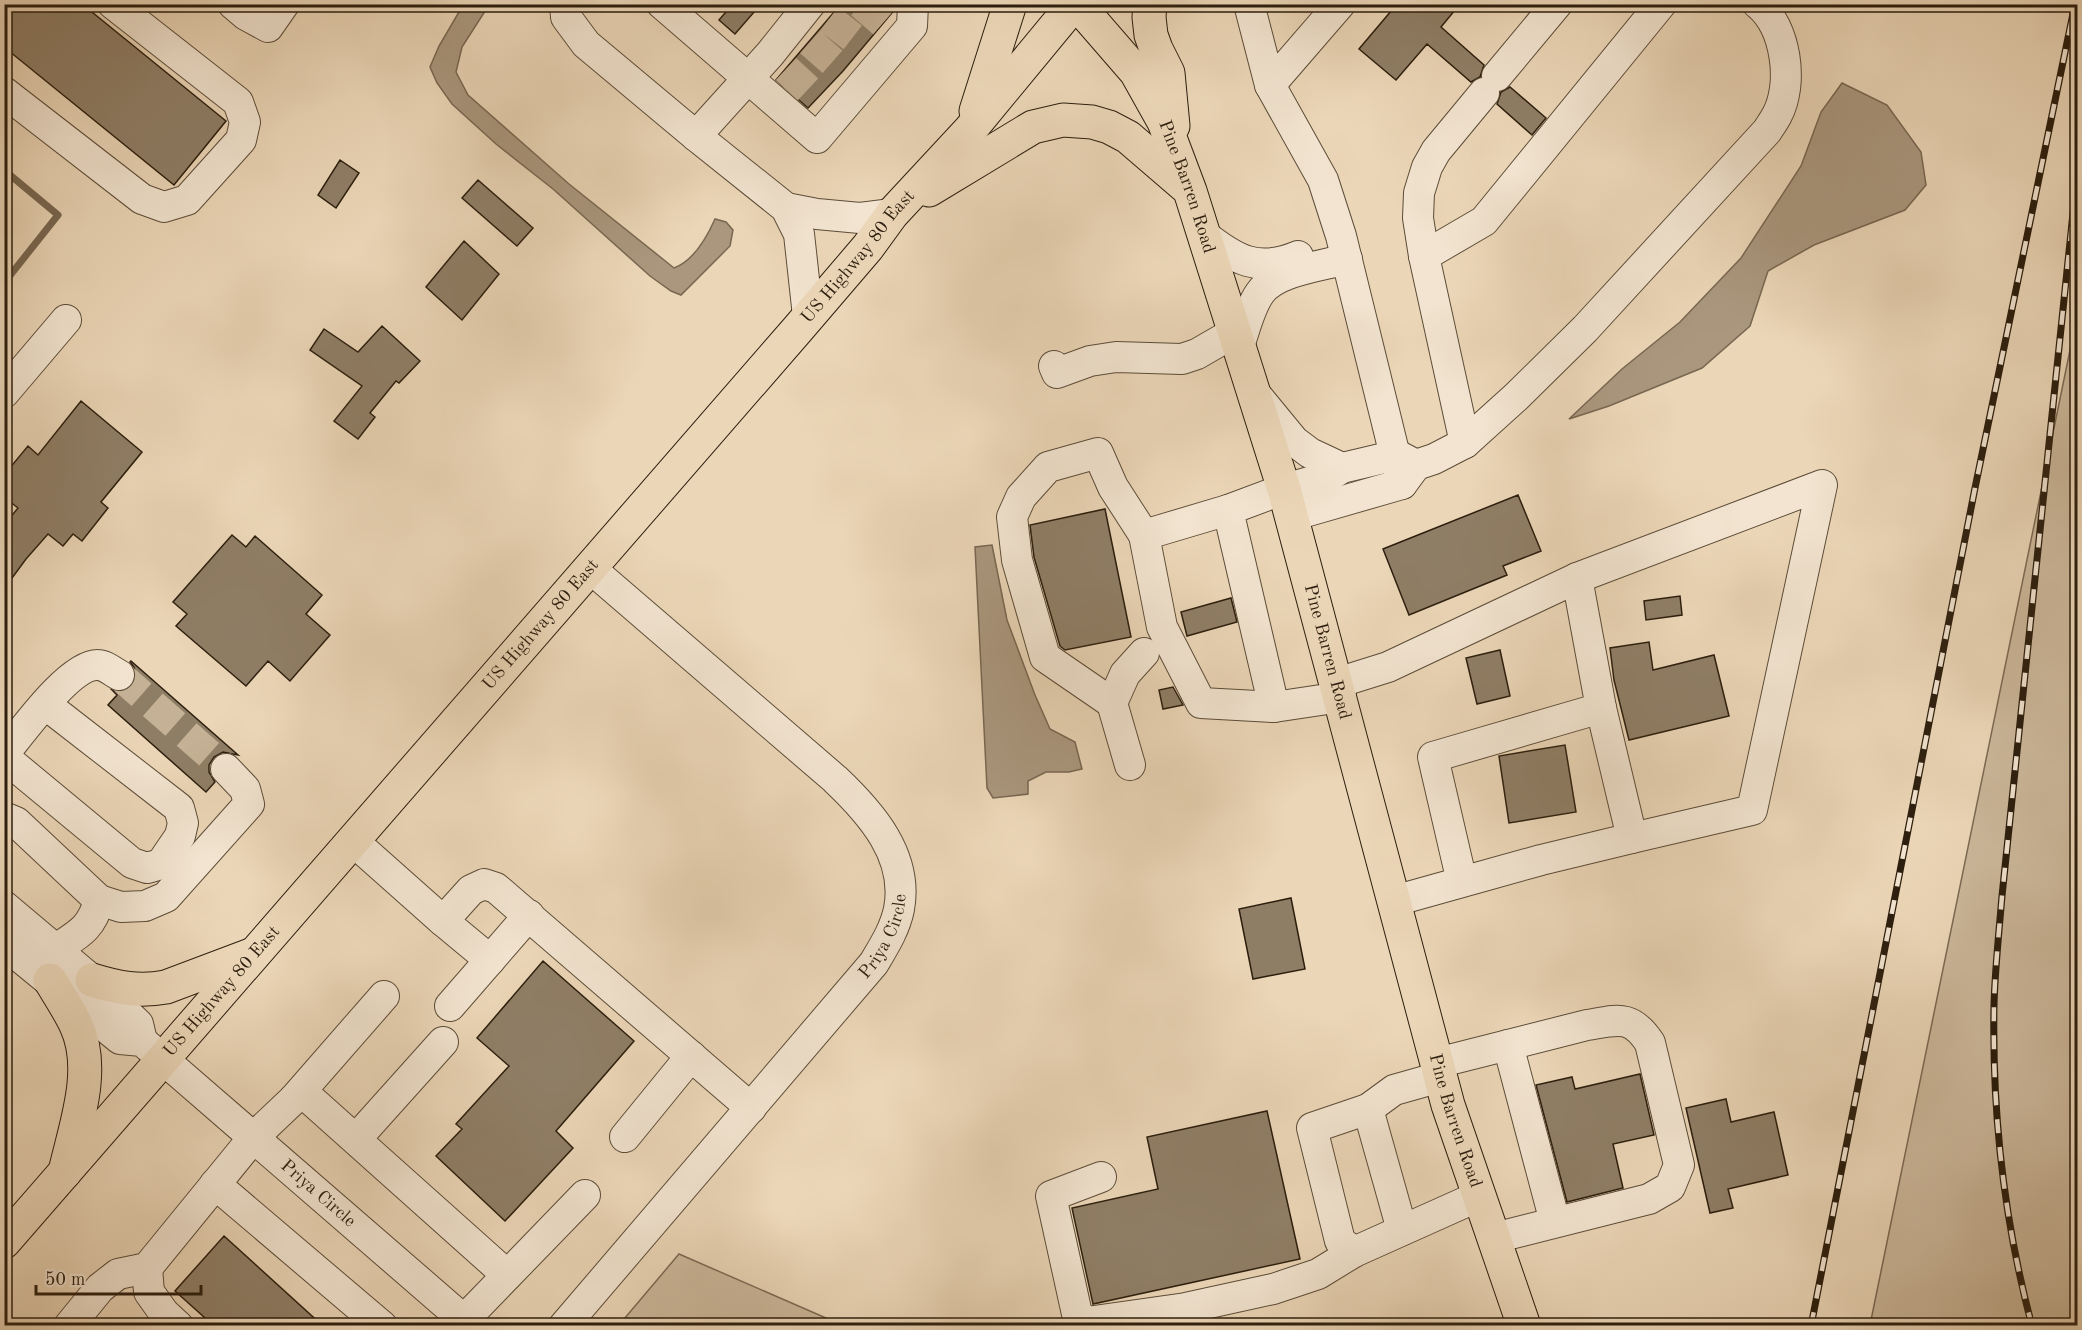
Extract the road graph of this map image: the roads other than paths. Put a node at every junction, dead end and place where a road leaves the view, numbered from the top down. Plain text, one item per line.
1 (112, 4) edge
2 (233, 4) edge
3 (284, 4) edge
4 (565, 4) edge
5 (662, 4) edge
6 (914, 4) edge
7 (1010, 4) edge
8 (1075, 4) edge
9 (1150, 4) edge
10 (1249, 4) edge
11 (1340, 4) edge
12 (1557, 4) edge
13 (1661, 4) edge
14 (1758, 4) edge
15 (810, 19) edge
16 (748, 79) junction
17 (1270, 85) junction
18 (4, 92) edge
19 (970, 130) junction
20 (696, 136) junction
21 (1174, 149) junction
22 (1190, 191) junction
23 (786, 208) junction
24 (892, 214) junction
25 (1204, 235) junction
26 (1344, 248) junction
27 (1425, 256) junction
28 (808, 316) junction
29 (66, 320) dead end
30 (1237, 339) junction
31 (1054, 366) dead end
32 (1253, 391) junction
33 (4, 393) edge
34 (1466, 442) junction
35 (1342, 468) junction
36 (1405, 468) junction
37 (1288, 502) junction
38 (1228, 510) junction
39 (1144, 535) junction
40 (590, 568) junction
41 (1576, 578) junction
42 (1144, 653) dead end
43 (119, 675) tunnel mouth
44 (1339, 690) junction
45 (1112, 703) junction
46 (45, 704) junction
47 (1274, 707) junction
48 (1601, 708) junction
49 (4, 756) edge
50 (1130, 765) dead end
51 (226, 769) tunnel mouth
52 (4, 818) edge
53 (1632, 838) junction
54 (353, 841) junction
55 (1462, 882) junction
56 (99, 900) junction
57 (1394, 901) junction
58 (4, 906) edge
59 (529, 915) junction
60 (443, 921) junction
61 (4, 944) edge
62 (256, 954) junction
63 (490, 960) junction
64 (53, 965) junction
65 (92, 980) junction
66 (384, 996) dead end
67 (450, 1006) dead end
68 (443, 1042) dead end
69 (1508, 1045) junction
70 (152, 1050) junction
71 (691, 1056) junction
72 (1439, 1070) junction
73 (294, 1099) junction
74 (751, 1108) junction
75 (1368, 1109) junction
76 (625, 1137) dead end
77 (253, 1138) junction
78 (356, 1139) junction
79 (64, 1175) junction
80 (1101, 1177) dead end
81 (215, 1184) junction
82 (585, 1195) dead end
83 (1479, 1196) junction
84 (1555, 1222) junction
85 (1402, 1230) junction
86 (1494, 1238) junction
87 (4, 1242) edge
88 (1354, 1252) junction
89 (147, 1268) junction
90 (507, 1275) junction
91 (75, 1323) edge
92 (469, 1323) edge
93 (178, 1326) edge
94 (382, 1326) edge
95 (564, 1326) edge
96 (1524, 1326) edge

1 - 18 street
2 - 3 street
4 - 20 street
5 - 16 street
6 - 16 street
7 - 19 main road
8 - 19 main road, US Highway 80 East
8 - 21 main road, Pine Barren Road
9 - 21 main road
10 - 17 street
11 - 17 street
12 - 27 street
13 - 27 street
14 - 34 street
15 - 16 street
16 - 20 street
17 - 26 street
19 - 24 main road, US Highway 80 East
20 - 23 street
21 - 22 main road, Pine Barren Road
22 - 24 main road
22 - 25 main road, Pine Barren Road
23 - 24 street
23 - 28 street
24 - 28 main road, US Highway 80 East
25 - 26 street
25 - 30 main road, Pine Barren Road
26 - 30 street
26 - 36 street
27 - 34 street
28 - 40 main road, US Highway 80 East
29 - 33 street
30 - 31 street
30 - 32 main road, Pine Barren Road
32 - 35 street
32 - 37 main road, Pine Barren Road
34 - 36 street
35 - 36 street
35 - 37 street
36 - 37 street
37 - 38 street
37 - 44 main road, Pine Barren Road
38 - 39 street
38 - 47 street
39 - 45 street
39 - 47 street
40 - 54 main road, US Highway 80 East
40 - 74 street, Priya Circle
41 - 44 street
41 - 48 street
41 - 53 street
42 - 45 street
43 - 46 street
44 - 47 street
44 - 57 main road, Pine Barren Road
45 - 50 street
46 - 49 street
46 - 49 street
48 - 53 street
48 - 55 street
51 - 56 street
52 - 56 street
53 - 55 street
54 - 60 street
54 - 62 main road, US Highway 80 East
55 - 57 street
56 - 64 street
57 - 72 main road, Pine Barren Road
58 - 64 street
59 - 60 street
59 - 63 street
59 - 71 street
60 - 63 street
61 - 64 street
62 - 65 main road
62 - 70 main road, US Highway 80 East
63 - 67 street
64 - 65 street
64 - 70 street
64 - 79 main road
65 - 70 street
66 - 73 street
68 - 78 street
69 - 72 street
69 - 84 street
69 - 84 street
70 - 77 street, Priya Circle
70 - 79 main road, US Highway 80 East
71 - 74 street
71 - 76 street
72 - 75 street
72 - 83 main road, Pine Barren Road
73 - 77 street
73 - 78 street
74 - 95 street, Priya Circle
75 - 85 street
75 - 88 street
77 - 81 street
77 - 92 street, Priya Circle
78 - 90 street
79 - 87 main road, US Highway 80 East
80 - 88 street
81 - 89 street
81 - 94 street
82 - 90 street
83 - 85 street
83 - 86 main road, Pine Barren Road
84 - 86 street
85 - 88 street
86 - 96 main road, Pine Barren Road
89 - 91 street
89 - 93 street
90 - 92 street

